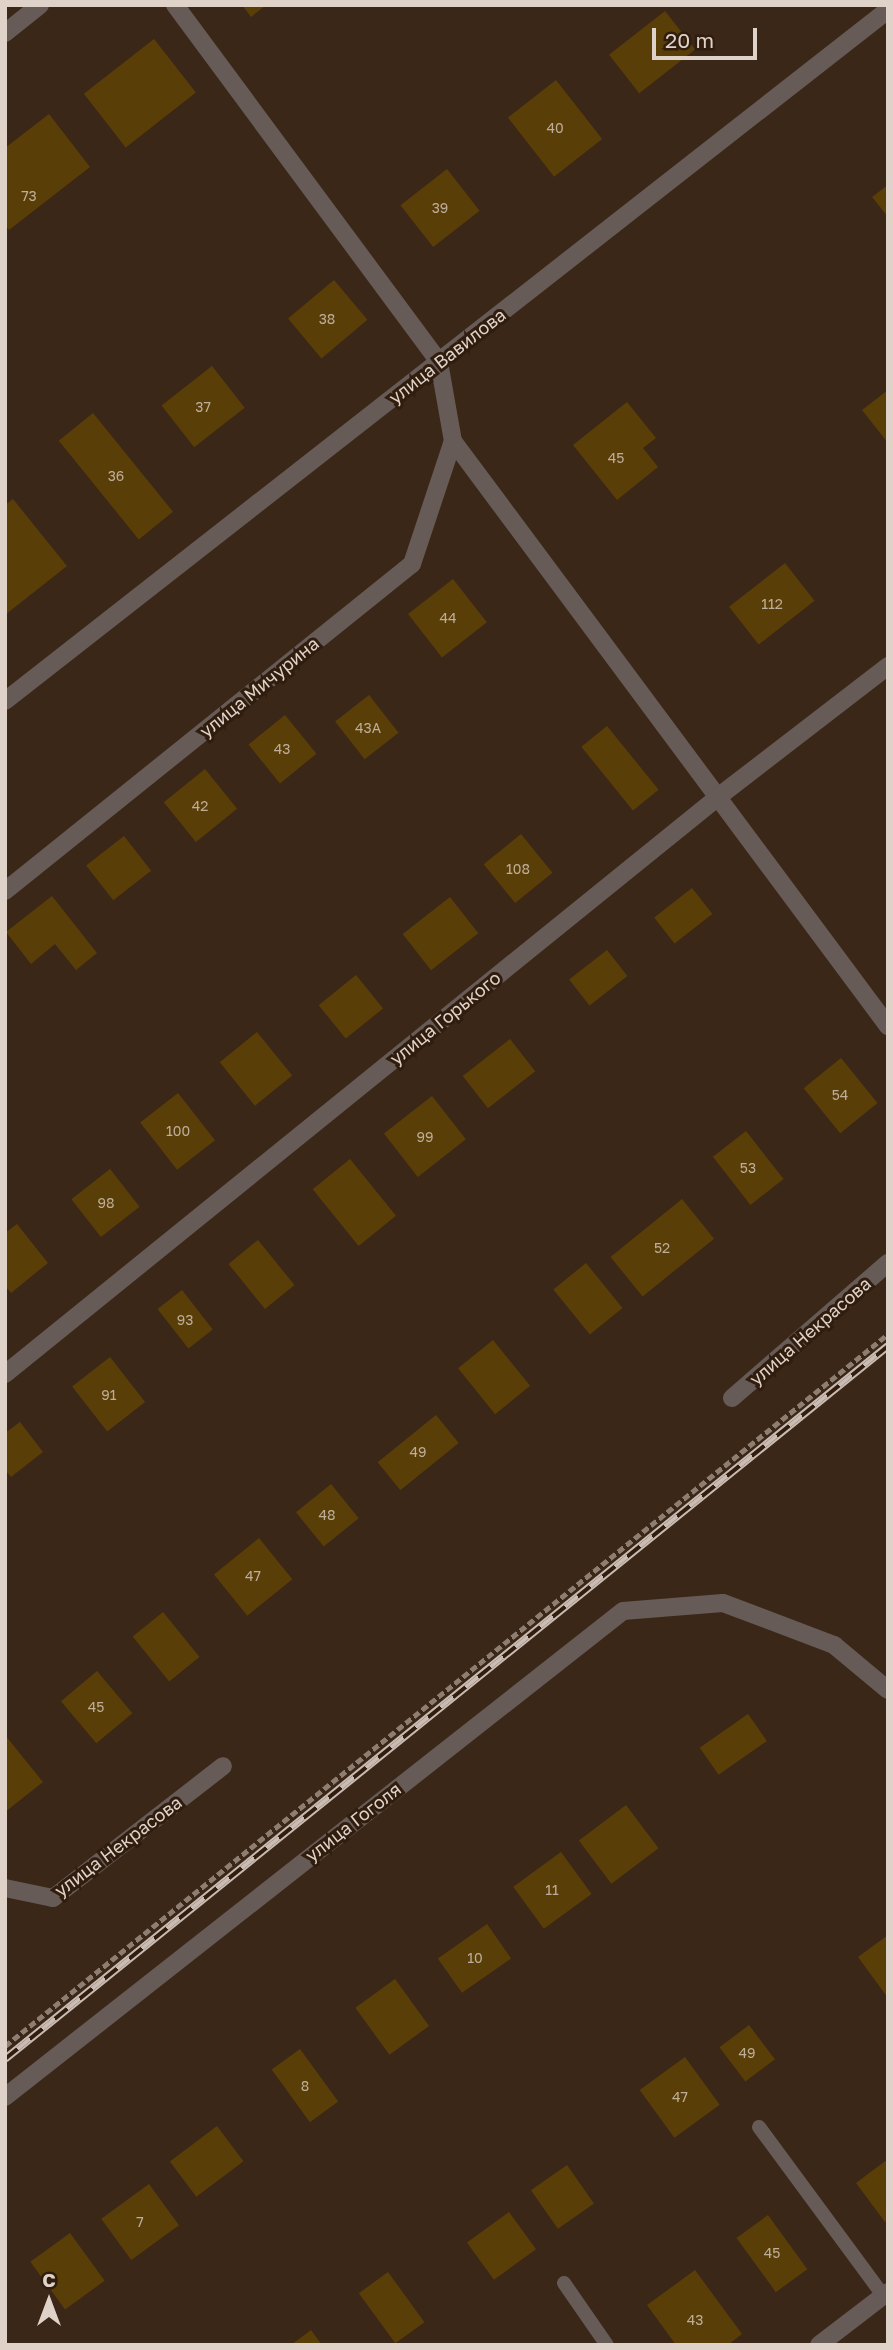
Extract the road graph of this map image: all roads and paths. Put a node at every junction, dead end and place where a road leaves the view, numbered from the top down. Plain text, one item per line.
1 (40, 5) edge
2 (175, 5) edge
3 (888, 10) edge
4 (5, 33) edge
5 (439, 362) junction
6 (453, 441) junction
7 (888, 666) edge
8 (5, 701) edge
9 (718, 797) junction
10 (5, 891) edge
11 (888, 1026) edge
12 (888, 1264) edge
13 (888, 1334) edge
14 (5, 1374) edge
15 (732, 1398) dead end
16 (888, 1690) edge
17 (223, 1766) dead end
18 (5, 1888) edge
19 (5, 2046) edge
20 (5, 2097) edge
21 (759, 2127) dead end
22 (564, 2283) dead end
23 (885, 2294) edge
24 (607, 2345) edge
25 (819, 2345) edge

1 - 4 street
2 - 5 street
3 - 5 street, улица Вавилова
5 - 6 street
5 - 8 street, улица Вавилова
6 - 9 street
6 - 10 street, улица Мичурина
7 - 9 street, улица Горького
9 - 11 street
9 - 14 street, улица Горького
12 - 15 street, улица Некрасова
13 - 19 path
16 - 20 street, улица Гоголя
17 - 18 street, улица Некрасова
21 - 23 lane
22 - 24 lane
23 - 25 street

